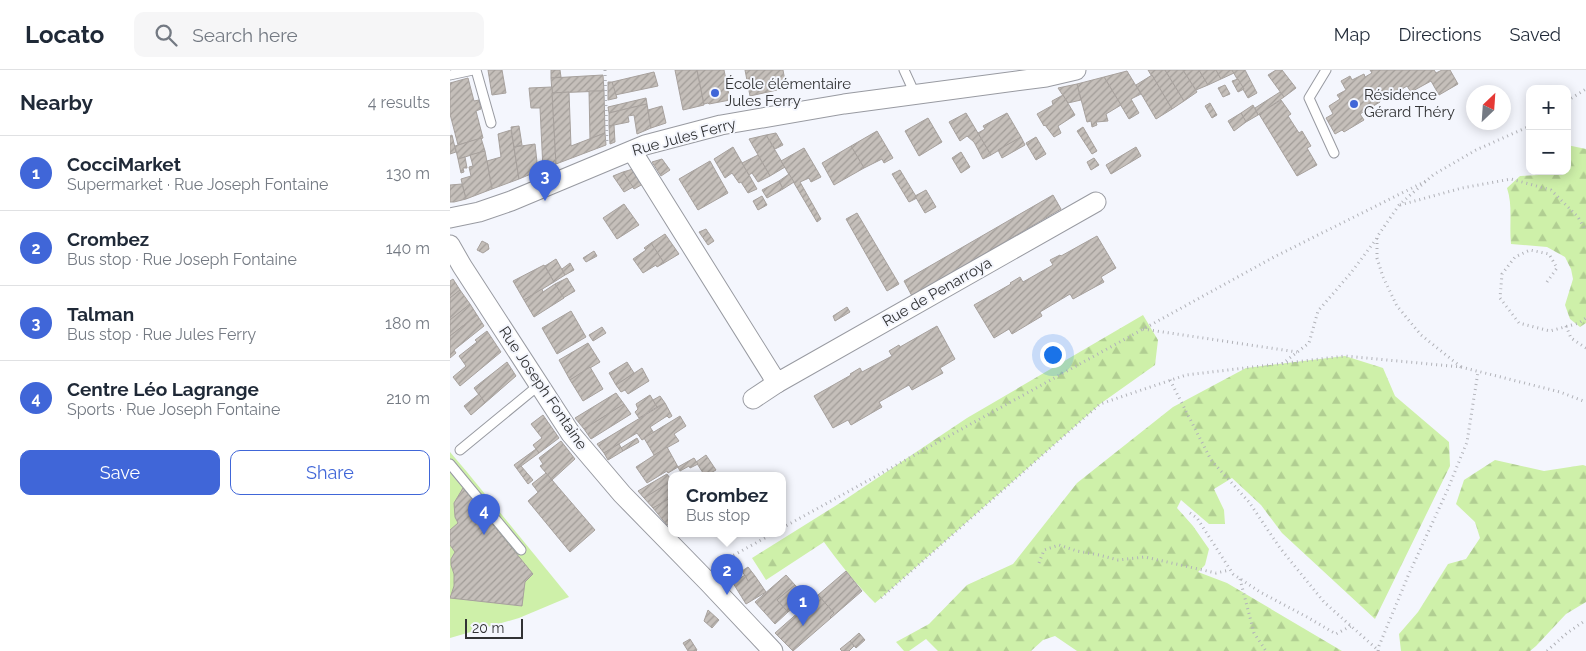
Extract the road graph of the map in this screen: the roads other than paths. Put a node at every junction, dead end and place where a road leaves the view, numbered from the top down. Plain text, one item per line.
1 (474, 70) edge
2 (904, 70) edge
3 (1076, 70) edge
4 (1326, 70) edge
5 (450, 75) edge
6 (915, 94) junction
7 (491, 123) dead end
8 (632, 151) junction
9 (1334, 153) dead end
10 (1096, 202) dead end
11 (450, 218) edge
12 (450, 244) edge
13 (777, 383) junction
14 (539, 385) junction
15 (753, 399) dead end
16 (460, 450) dead end
17 (450, 464) edge
18 (520, 550) dead end
19 (773, 651) edge

1 - 5 lane
1 - 7 lane
2 - 6 lane
3 - 6 street, Rue Jules Ferry
4 - 9 lane
6 - 8 street, Rue Jules Ferry
8 - 11 street, Rue Jules Ferry
8 - 13 street
10 - 13 street, Rue de Penarroya
12 - 14 street, Rue Joseph Fontaine
13 - 15 street, Rue de Penarroya
14 - 16 lane
14 - 19 street, Rue Joseph Fontaine
17 - 18 lane

